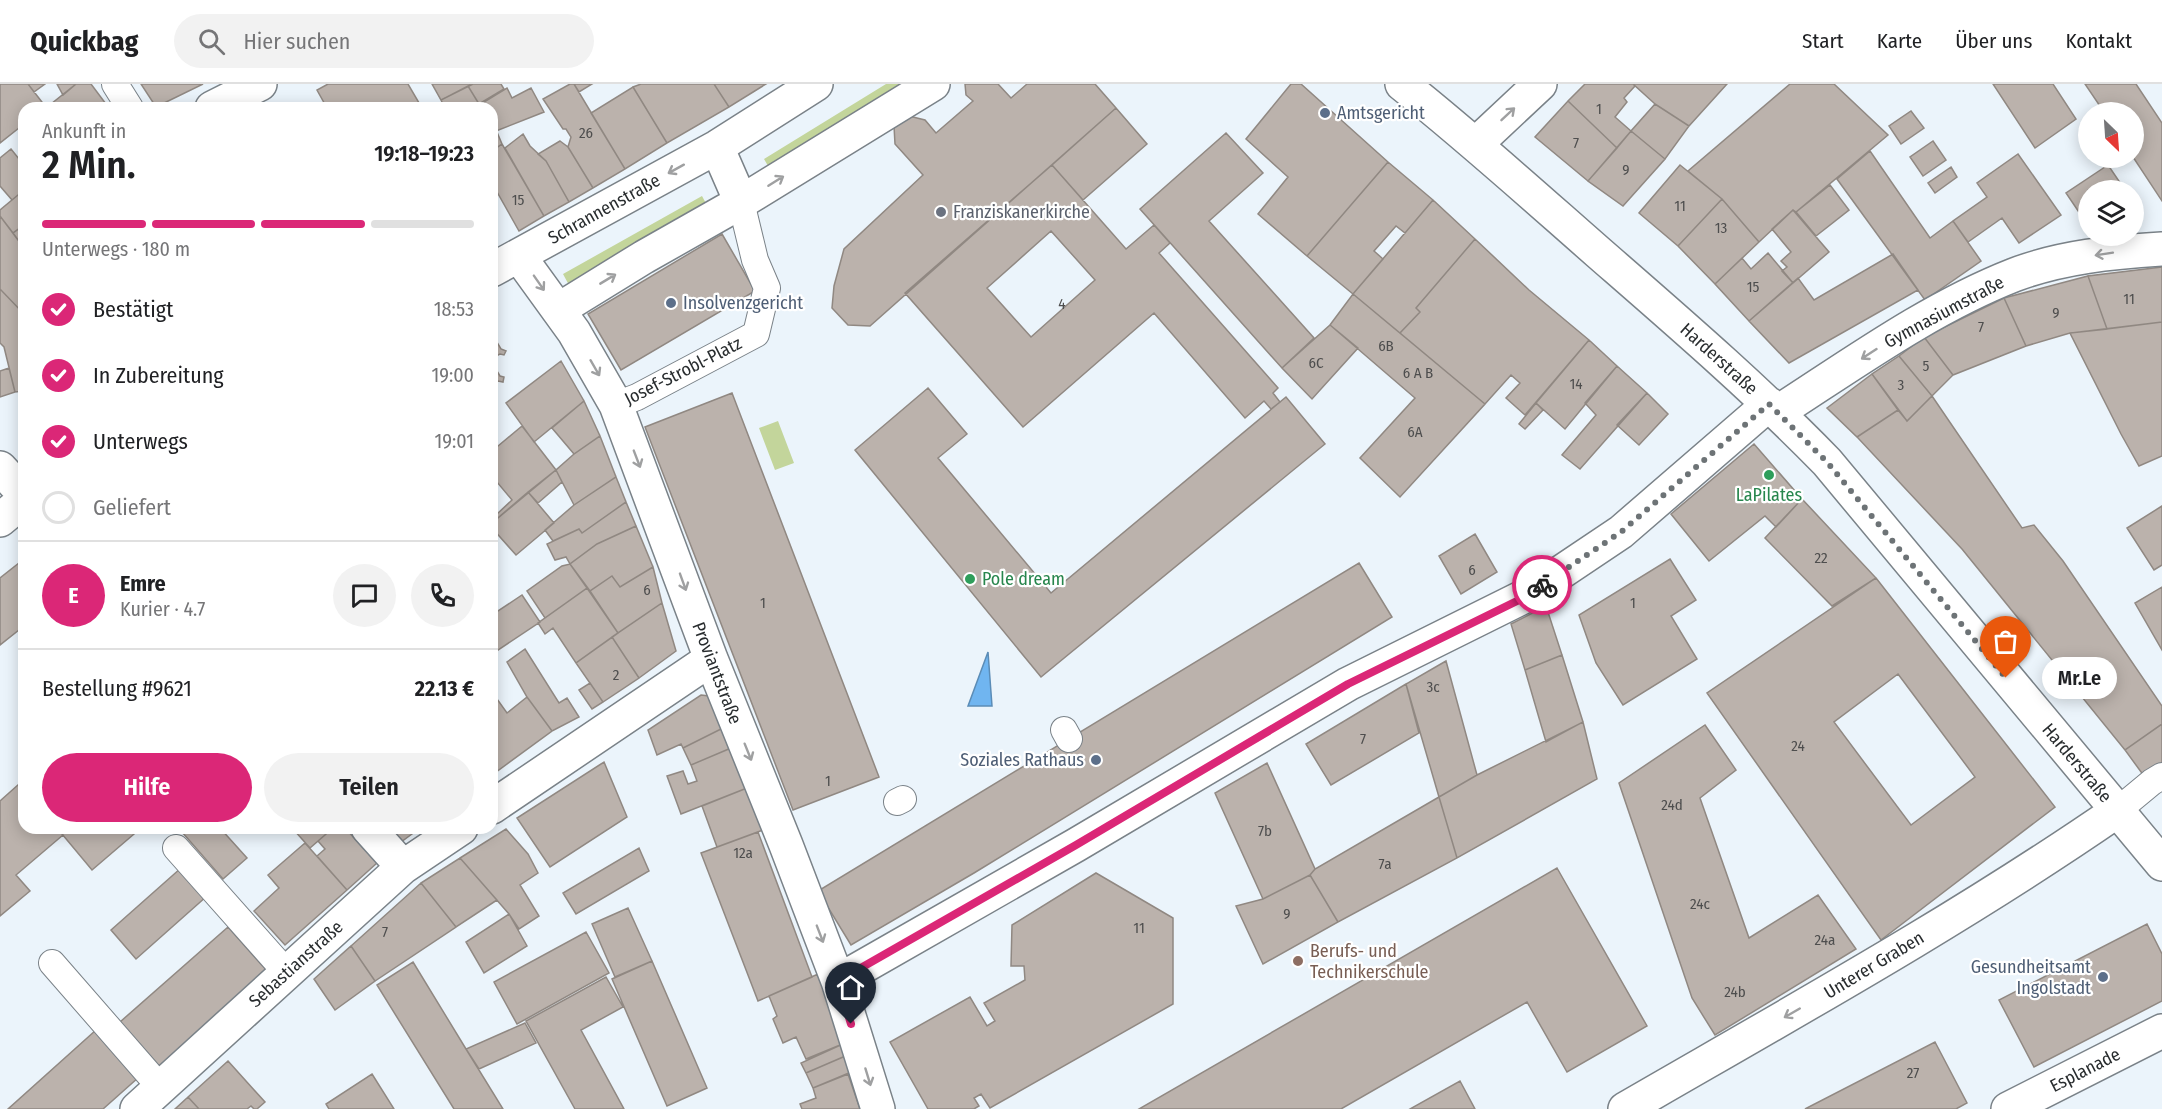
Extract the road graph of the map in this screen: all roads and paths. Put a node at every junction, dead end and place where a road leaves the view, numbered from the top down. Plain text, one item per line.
1 (115, 84) edge
2 (260, 84) edge
3 (816, 84) edge
4 (933, 84) edge
5 (1402, 84) edge
6 (1540, 84) edge
7 (126, 102) edge
8 (224, 102) edge
9 (1476, 144) junction
10 (717, 147) junction
11 (741, 202) junction
12 (2162, 249) edge
13 (506, 263) edge
14 (558, 310) junction
15 (616, 405) junction
16 (1774, 408) junction
17 (0, 468) edge
18 (18, 488) edge
19 (18, 505) edge
20 (0, 520) edge
21 (711, 659) junction
22 (2162, 776) edge
23 (498, 803) edge
24 (2117, 811) junction
25 (373, 834) edge
26 (452, 834) edge
27 (176, 848) dead end
28 (2162, 864) edge
29 (403, 867) junction
30 (51, 963) dead end
31 (286, 973) junction
32 (838, 981) junction
33 (2162, 1031) edge
34 (149, 1098) edge
35 (878, 1109) edge
36 (1625, 1109) edge
37 (2008, 1109) edge

1 - 7 street
2 - 8 street
3 - 10 street, Schrannenstraße
11 -> 4 street
5 - 9 street, Harderstraße
9 -> 6 street
9 - 16 street, Harderstraße
10 - 11 street
10 -> 13 street, Schrannenstraße
14 -> 11 street
11 - 15 street, Josef-Strobl-Platz
12 -> 16 street, Gymnasiumstraße
13 -> 14 street, Proviantstraße
14 -> 15 street, Proviantstraße
15 -> 21 street, Proviantstraße
16 - 24 street, Harderstraße
16 - 32 street, Gymnasiumstraße
17 - 18 street
19 - 20 street
21 - 23 street
21 -> 32 street, Proviantstraße
22 - 24 street
24 - 28 street, Harderstraße
24 -> 36 street, Unterer Graben
25 - 29 street
26 - 29 street, Sebastianstraße
27 - 31 street
29 - 31 street, Sebastianstraße
30 - 34 street
31 - 34 street, Sebastianstraße
32 -> 35 street, Proviantstraße
33 - 37 street, Esplanade

